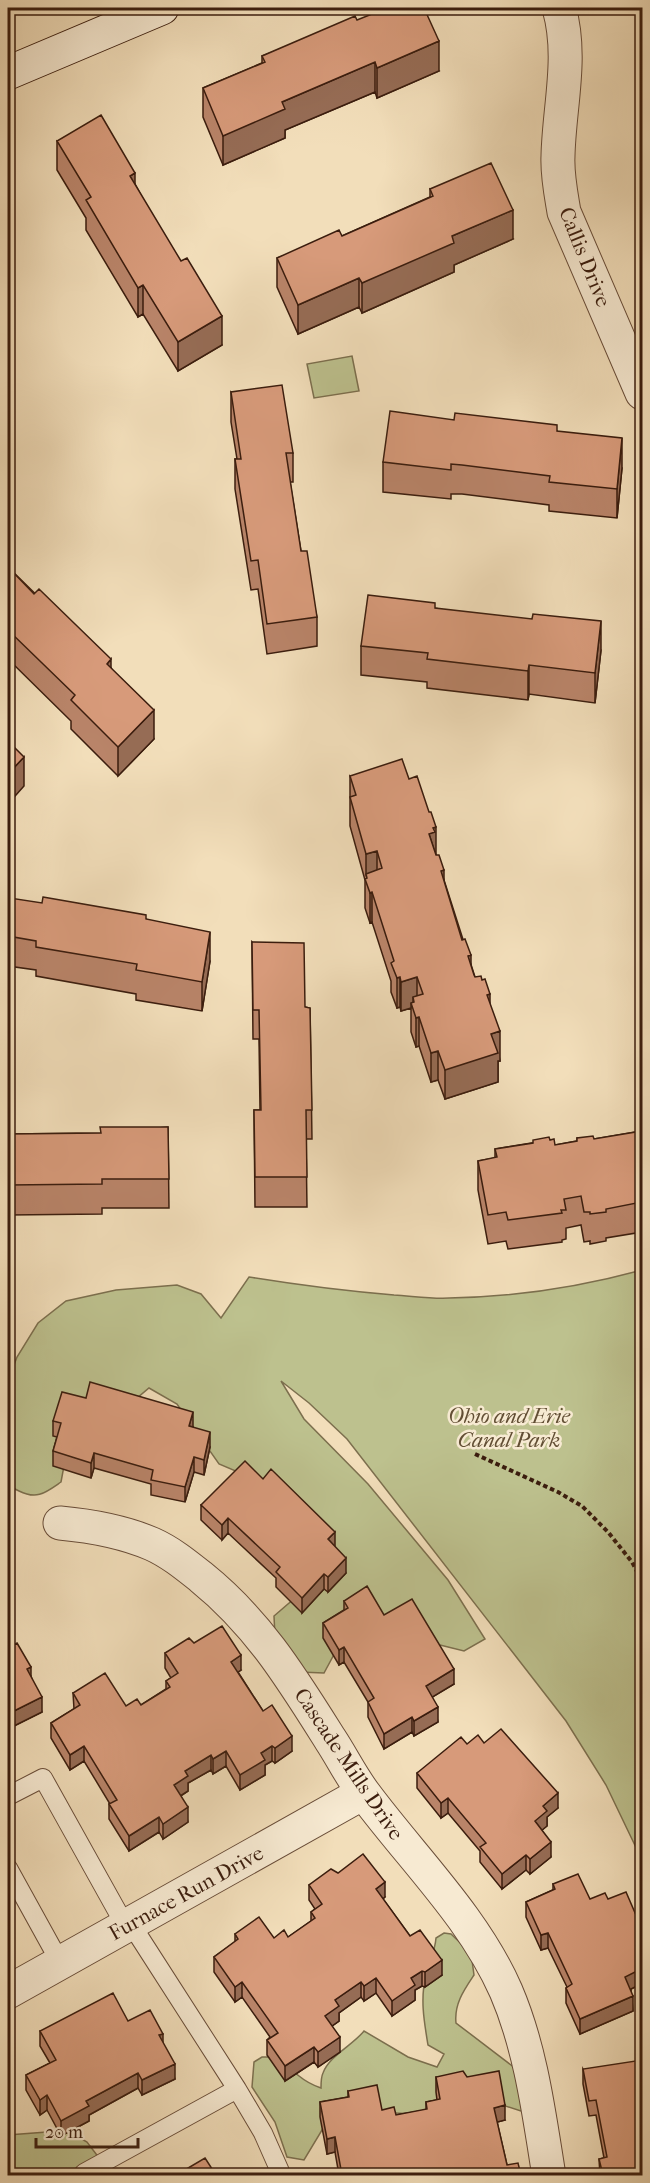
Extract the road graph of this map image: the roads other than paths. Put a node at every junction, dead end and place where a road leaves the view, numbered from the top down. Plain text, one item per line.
1 (162, 8) edge
2 (559, 8) edge
3 (8, 73) edge
4 (642, 393) edge
5 (60, 1523) dead end
6 (363, 1793) junction
7 (8, 1796) edge
8 (8, 1868) edge
9 (128, 1925) junction
10 (61, 1964) junction
11 (8, 1992) edge
12 (237, 2089) junction
13 (84, 2173) dead end
14 (282, 2175) edge
15 (549, 2175) edge

1 - 3 street
2 - 4 street, Callis Drive
5 - 6 street, Cascade Mills Drive
6 - 9 street, Furnace Run Drive
6 - 15 street, Cascade Mills Drive
7 - 9 lane
8 - 10 lane
9 - 10 street, Furnace Run Drive
9 - 12 lane
10 - 11 street, Furnace Run Drive
12 - 13 lane
12 - 14 lane

